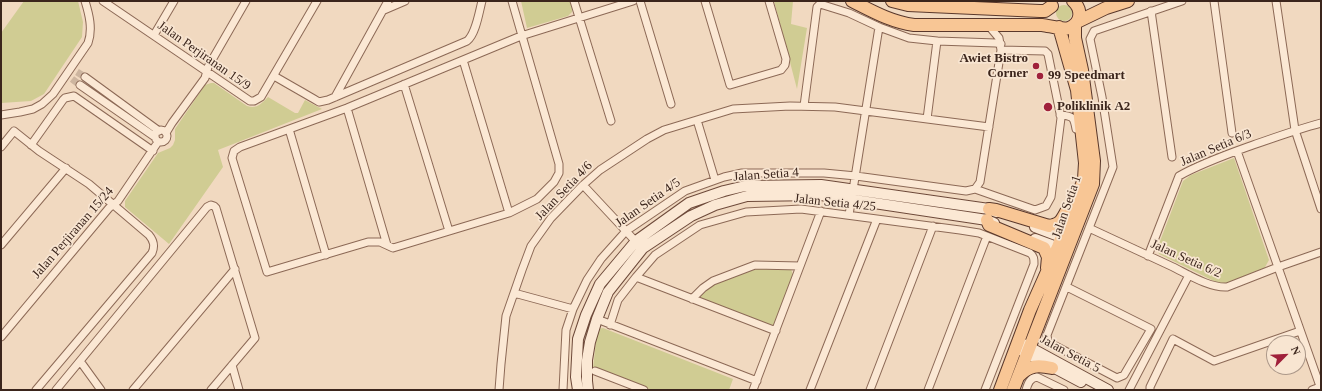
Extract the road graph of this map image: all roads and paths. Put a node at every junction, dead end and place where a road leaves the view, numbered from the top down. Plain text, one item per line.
1 (85, 1) edge
2 (103, 1) edge
3 (174, 1) edge
4 (246, 1) edge
5 (316, 1) edge
6 (388, 1) edge
7 (405, 1) edge
8 (482, 1) edge
9 (512, 1) edge
10 (574, 1) edge
11 (633, 1) edge
12 (640, 1) edge
13 (704, 1) edge
14 (769, 1) edge
15 (852, 1) edge
16 (892, 1) edge
17 (1074, 1) edge
18 (1128, 1) edge
19 (1182, 1) edge
20 (1214, 1) edge
21 (1276, 1) edge
22 (1055, 3) edge
23 (384, 10) junction
24 (1152, 11) junction
25 (579, 18) junction
26 (1076, 23) junction
27 (988, 25) junction
28 (879, 27) junction
29 (1059, 27) junction
30 (154, 35) junction
31 (521, 36) junction
32 (937, 40) junction
33 (1000, 44) junction
34 (463, 60) junction
35 (206, 71) junction
36 (274, 76) junction
37 (85, 77) tunnel mouth
38 (404, 84) junction
39 (80, 85) tunnel mouth
40 (335, 97) junction
41 (670, 104) dead end
42 (804, 106) junction
43 (347, 108) junction
44 (866, 111) junction
45 (1060, 114) junction
46 (1, 115) edge
47 (926, 119) junction
48 (611, 120) dead end
49 (697, 120) junction
50 (1321, 124) edge
51 (989, 127) junction
52 (289, 129) junction
53 (1295, 130) junction
54 (1232, 133) dead end
55 (160, 135) junction
56 (31, 144) junction
57 (1, 146) edge
58 (153, 151) junction
59 (1237, 151) junction
60 (1084, 156) junction
61 (1172, 157) dead end
62 (66, 168) junction
63 (856, 176) junction
64 (1084, 179) junction
65 (715, 180) junction
66 (583, 185) junction
67 (975, 189) junction
68 (853, 195) junction
69 (114, 205) junction
70 (1321, 209) edge
71 (821, 212) junction
72 (509, 213) junction
73 (849, 215) junction
74 (988, 215) junction
75 (877, 219) junction
76 (933, 226) junction
77 (1089, 228) junction
78 (449, 231) junction
79 (626, 231) junction
80 (987, 236) junction
81 (1064, 244) junction
82 (1, 245) edge
83 (387, 245) junction
84 (639, 245) junction
85 (1321, 252) edge
86 (326, 255) junction
87 (1148, 256) junction
88 (800, 266) junction
89 (1278, 267) junction
90 (234, 270) junction
91 (1189, 275) junction
92 (636, 277) junction
93 (1066, 287) junction
94 (514, 293) junction
95 (692, 299) junction
96 (573, 309) junction
97 (1030, 310) junction
98 (597, 319) junction
99 (610, 325) junction
100 (776, 331) junction
101 (1300, 331) junction
102 (1, 337) edge
103 (1023, 348) junction
104 (80, 361) junction
105 (232, 365) junction
106 (1052, 368) junction
107 (595, 371) dead end
108 (757, 381) junction
109 (1015, 384) edge
110 (1321, 388) edge
111 (36, 390) edge
112 (56, 390) edge
113 (101, 390) edge
114 (133, 390) edge
115 (211, 390) edge
116 (240, 390) edge
117 (500, 390) edge
118 (563, 390) edge
119 (578, 390) edge
120 (588, 390) edge
121 (644, 390) edge
122 (753, 390) edge
123 (810, 390) edge
124 (870, 390) edge
125 (928, 390) edge
126 (985, 390) edge
127 (1000, 390) edge
128 (1026, 390) edge
129 (1064, 390) edge
130 (1098, 390) edge
131 (1108, 390) edge
132 (1129, 390) edge
133 (1150, 390) edge
134 (1312, 390) edge

1 - 46 street
2 - 30 street, Jalan Perjiranan 15/9
3 - 30 street
4 - 35 street, Jalan Perjiranan 15/24
5 - 36 street, Jalan Perjiranan 15/9
6 - 23 street
7 - 23 street
8 - 40 street
9 - 31 street
10 - 25 street
11 - 25 street
12 - 41 street
13 - 14 street
15 - 27 main road
16 - 22 main road
17 - 26 main road, Jalan Setia 1
18 - 26 main road
19 - 24 street
20 - 54 street
21 - 53 street
22 - 29 main road, Jalan Setia 1
23 - 40 street
24 - 61 street
24 - 77 street
25 - 31 street
25 - 48 street
26 - 29 main road
26 - 81 main road, Jalan Setia 1
27 - 29 main road
27 - 33 street
28 - 32 street
28 - 42 street
28 - 44 street
29 - 60 main road, Jalan Setia 1
30 - 35 street, Jalan Perjiranan 15/9
31 - 34 street
31 - 72 street
32 - 33 street
32 - 47 street
33 - 45 street
33 - 51 street
34 - 38 street
34 - 72 street
35 - 36 street, Jalan Perjiranan 15/9
35 - 55 street, Jalan Perjiranan 15/24
36 - 40 street
37 - 55 street
38 - 43 street
38 - 78 street
39 - 55 street
42 - 44 street, Jalan Setia 4/6
42 - 49 street, Jalan Setia 4/6
43 - 52 street
43 - 83 street
44 - 47 street, Jalan Setia 4/6
44 - 63 street
45 - 60 street
45 - 67 street
47 - 51 street, Jalan Setia 4/6
49 - 65 street
49 - 66 street, Jalan Setia 4/6
50 - 53 street, Jalan Setia 6/3
51 - 67 street
52 - 86 street
52 - 86 street
53 - 59 street, Jalan Setia 6/3
53 - 70 street
55 - 58 street, Jalan Perjiranan 15/24
56 - 57 street
56 - 58 street
56 - 62 street
58 - 69 street, Jalan Perjiranan 15/24
59 - 87 street, Jalan Setia 6/3
59 - 89 street
60 - 64 main road, Jalan Setia 1
62 - 69 street
62 - 82 street
63 - 65 street, Jalan Setia 4/5
63 - 67 street, Jalan Setia 4/5
63 - 68 street
64 - 74 main road
64 - 81 main road, Jalan Setia 1
65 - 79 street, Jalan Setia 4/5
66 - 79 street
66 - 94 street, Jalan Setia 4/6
68 - 73 street
68 - 74 street, Jalan Setia 4
68 - 84 street, Jalan Setia 4
69 - 102 street, Jalan Perjiranan 15/24
69 - 111 street
71 - 73 street, Jalan Setia 4/25
71 - 88 street
71 - 92 street, Jalan Setia 4/25
72 - 78 street
73 - 75 street, Jalan Setia 4/25
74 - 81 street, Jalan Setia 4
74 - 97 main road
75 - 76 street, Jalan Setia 4/25
75 - 123 street
76 - 80 street, Jalan Setia 4/25
76 - 124 street
77 - 87 street, Jalan Setia 6/2
77 - 93 street
78 - 83 street
79 - 84 street
79 - 96 street, Jalan Setia 4/5
80 - 125 street
80 - 126 street, Jalan Setia 4/25
81 - 97 main road, Jalan Setia 1
81 - 103 main road, Jalan Setia 1
83 - 86 street
84 - 98 street, Jalan Setia 4
84 - 119 street, Jalan Setia 4
85 - 89 street, Jalan Setia 6/2
87 - 91 street, Jalan Setia 6/2
88 - 95 street
88 - 100 street
89 - 91 street, Jalan Setia 6/2
89 - 101 street
90 - 104 street
90 - 105 street
90 - 114 street
91 - 132 street
92 - 95 street
92 - 99 street, Jalan Setia 4/25
93 - 93 street
94 - 96 street
94 - 117 street, Jalan Setia 4/6
95 - 100 street
96 - 118 street, Jalan Setia 4/5
97 - 103 main road, Jalan Setia 1
98 - 99 street
98 - 120 street, Jalan Setia 4
99 - 108 street
100 - 108 street
101 - 110 street
101 - 133 street
103 - 106 street, Jalan Setia 5
103 - 109 main road, Jalan Setia 1
103 - 127 main road, Jalan Setia 1
103 - 131 street, Jalan Setia 5
104 - 112 street
104 - 113 street
105 - 115 street
105 - 116 street
106 - 109 main road
106 - 130 street, Jalan Setia 5
107 - 121 street
108 - 122 street
110 - 134 street
128 - 129 street

